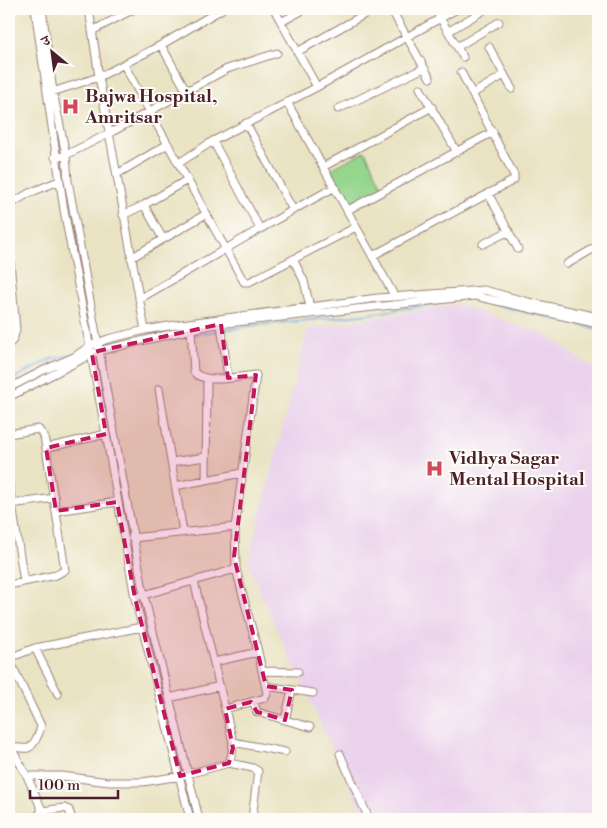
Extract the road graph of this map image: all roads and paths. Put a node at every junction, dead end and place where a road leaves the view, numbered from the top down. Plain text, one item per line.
1 (35, 9) edge
2 (42, 9) edge
3 (89, 9) edge
4 (134, 9) edge
5 (222, 9) edge
6 (274, 9) edge
7 (305, 9) edge
8 (374, 9) edge
9 (390, 9) edge
10 (435, 9) edge
11 (457, 9) edge
12 (486, 9) edge
13 (441, 18) junction
14 (281, 22) junction
15 (499, 22) dead end
16 (92, 31) junction
17 (449, 31) junction
18 (406, 38) junction
19 (161, 45) junction
20 (457, 47) junction
21 (489, 47) dead end
22 (297, 52) junction
23 (277, 53) dead end
24 (463, 56) dead end
25 (124, 65) junction
26 (424, 68) junction
27 (461, 72) dead end
28 (504, 75) junction
29 (99, 77) junction
30 (430, 78) dead end
31 (317, 87) junction
32 (420, 88) dead end
33 (512, 89) dead end
34 (186, 90) junction
35 (50, 93) junction
36 (472, 94) junction
37 (287, 102) junction
38 (432, 107) junction
39 (338, 109) dead end
40 (149, 111) junction
41 (246, 123) junction
42 (492, 132) junction
43 (110, 133) junction
44 (213, 141) junction
45 (168, 144) junction
46 (457, 152) junction
47 (66, 155) junction
48 (55, 157) junction
49 (179, 163) junction
50 (323, 167) junction
51 (117, 174) junction
52 (187, 180) junction
53 (59, 181) junction
54 (335, 187) junction
55 (488, 193) junction
56 (9, 204) edge
57 (144, 205) junction
58 (293, 210) junction
59 (348, 210) junction
60 (206, 214) junction
61 (123, 215) junction
62 (356, 227) junction
63 (260, 229) junction
64 (509, 231) junction
65 (163, 239) junction
66 (483, 244) dead end
67 (598, 248) edge
68 (518, 249) dead end
69 (9, 250) edge
70 (224, 250) junction
71 (372, 256) junction
72 (131, 258) junction
73 (293, 259) junction
74 (10, 263) edge
75 (567, 264) dead end
76 (395, 297) junction
77 (139, 299) junction
78 (12, 306) edge
79 (310, 306) junction
80 (598, 317) edge
81 (221, 324) junction
82 (598, 324) edge
83 (144, 330) junction
84 (190, 330) junction
85 (9, 344) edge
86 (94, 348) junction
87 (228, 378) junction
88 (207, 380) junction
89 (9, 388) edge
90 (159, 389) dead end
91 (9, 397) edge
92 (9, 434) edge
93 (106, 434) junction
94 (46, 448) junction
95 (206, 457) junction
96 (171, 462) junction
97 (242, 473) junction
98 (206, 480) junction
99 (9, 485) edge
100 (174, 486) junction
101 (55, 498) junction
102 (117, 502) junction
103 (12, 504) junction
104 (56, 511) junction
105 (235, 527) junction
106 (12, 532) edge
107 (183, 532) junction
108 (132, 538) junction
109 (236, 569) junction
110 (194, 581) junction
111 (24, 582) junction
112 (9, 585) edge
113 (144, 595) junction
114 (135, 598) junction
115 (142, 627) junction
116 (35, 648) junction
117 (258, 652) junction
118 (9, 658) edge
119 (214, 662) junction
120 (262, 671) junction
121 (298, 672) dead end
122 (220, 686) junction
123 (266, 686) junction
124 (292, 690) junction
125 (313, 693) dead end
126 (58, 694) dead end
127 (169, 698) junction
128 (254, 702) junction
129 (226, 709) junction
130 (285, 720) junction
131 (310, 727) dead end
132 (233, 742) junction
133 (10, 745) edge
134 (285, 752) dead end
135 (340, 754) dead end
136 (229, 763) junction
137 (184, 775) junction
138 (27, 776) junction
139 (42, 812) junction
140 (29, 819) edge
141 (72, 819) edge
142 (190, 819) edge
143 (198, 819) edge
144 (252, 819) edge
145 (369, 819) edge

1 - 35 street
2 - 35 street
3 - 16 street
4 - 16 street
5 - 19 street
6 - 14 street
7 - 14 street
8 - 22 street
9 - 18 street
10 - 13 street
11 - 13 street
12 - 17 street
13 - 17 street
13 - 18 street
14 - 22 street
15 - 20 street
16 - 29 street
17 - 20 street
18 - 26 street
18 - 31 street
19 - 25 street
19 - 34 street
20 - 24 street
21 - 28 street
22 - 31 street
23 - 34 street
25 - 29 street
25 - 40 street
26 - 30 street
26 - 39 street
27 - 36 street
28 - 33 street
28 - 36 street
29 - 35 street
29 - 43 street
31 - 37 street
32 - 38 street
34 - 40 street
35 - 47 street
35 - 48 street
36 - 42 street
37 - 41 street
37 - 50 street
38 - 46 street
38 - 50 street
40 - 43 street
40 - 45 street
41 - 44 street
41 - 58 street
42 - 46 street
42 - 55 street
43 - 47 street
43 - 51 street
44 - 49 street
44 - 63 street
45 - 49 street
45 - 51 street
46 - 59 street
47 - 48 street
47 - 86 street
48 - 53 street
49 - 52 street
50 - 54 street
51 - 61 street
52 - 57 street
52 - 60 street
53 - 56 street
53 - 86 street
54 - 58 street
54 - 59 street
55 - 64 street
55 - 71 street
57 - 61 street
57 - 65 street
58 - 63 street
59 - 62 street
60 - 65 street
60 - 70 street
61 - 72 street
62 - 71 street
62 - 73 street
63 - 70 street
64 - 66 street
64 - 68 street
65 - 72 street
67 - 75 street
69 - 74 street
70 - 73 street
70 - 77 street
71 - 76 street
72 - 77 street
73 - 79 street
74 - 78 street
76 - 79 street
76 - 80 street
77 - 83 street
78 - 85 street
79 - 83 street
81 - 82 street
81 - 84 street
81 - 87 street
83 - 86 street
84 - 86 street
84 - 88 street
86 - 89 street
86 - 91 street
86 - 93 street
86 - 108 street
87 - 88 street
87 - 97 street
88 - 95 street
90 - 96 street
92 - 94 street
93 - 94 street
93 - 102 street
94 - 101 street
95 - 96 street
95 - 98 street
96 - 100 street
97 - 98 street
97 - 105 street
98 - 100 street
99 - 103 street
100 - 107 street
101 - 103 street
101 - 104 street
102 - 104 street
102 - 114 street
103 - 106 street
104 - 111 street
105 - 107 street
105 - 109 street
106 - 111 street
107 - 108 street
108 - 113 street
109 - 110 street
109 - 117 street
110 - 113 street
110 - 119 street
111 - 112 street
113 - 114 street
113 - 127 street
114 - 115 street
115 - 116 street
115 - 137 street
116 - 118 street
116 - 126 street
117 - 119 street
117 - 120 street
118 - 133 street
119 - 122 street
120 - 121 street
120 - 123 street
122 - 127 street
122 - 129 street
123 - 124 street
123 - 128 street
124 - 125 street
124 - 130 street
127 - 137 street
128 - 129 street
128 - 130 street
129 - 132 street
130 - 131 street
132 - 134 street
132 - 136 street
133 - 138 street
135 - 145 street
136 - 137 street
136 - 144 street
137 - 138 street
137 - 142 street
137 - 143 street
138 - 139 street
139 - 140 street
139 - 141 street

